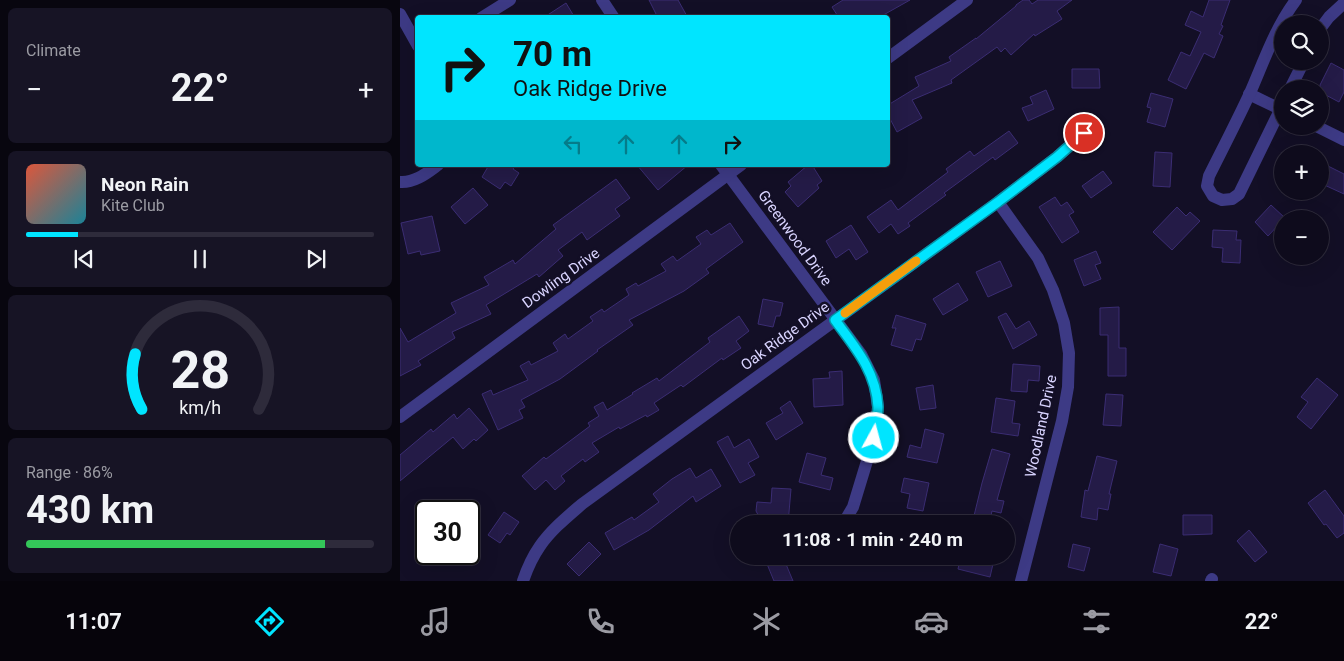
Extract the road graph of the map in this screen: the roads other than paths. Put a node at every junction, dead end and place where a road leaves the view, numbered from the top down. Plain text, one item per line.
1 (510, 0) edge
2 (602, 0) edge
3 (967, 0) edge
4 (1296, 0) edge
5 (1344, 4) edge
6 (400, 14) edge
7 (486, 15) edge
8 (612, 15) edge
9 (1329, 16) edge
10 (415, 41) edge
11 (890, 57) edge
12 (1249, 94) junction
13 (1274, 105) edge
14 (1274, 124) edge
15 (1329, 132) edge
16 (1084, 133) dead end
17 (1344, 140) edge
18 (435, 167) edge
19 (725, 170) edge
20 (400, 182) edge
21 (998, 202) junction
22 (835, 320) junction
23 (400, 417) edge
24 (848, 515) edge
25 (523, 581) edge
26 (1021, 581) edge

1 - 7 street
2 - 8 street
3 - 11 street
4 - 12 street
5 - 9 street
6 - 10 street
12 - 13 street
12 - 14 street
15 - 17 street
16 - 21 street, Oak Ridge Drive
18 - 20 street
19 - 22 street, Greenwood Drive
19 - 23 street, Dowling Drive
21 - 22 street, Oak Ridge Drive
21 - 26 street, Woodland Drive
22 - 24 street, Greenwood Drive
22 - 25 street, Oak Ridge Drive

